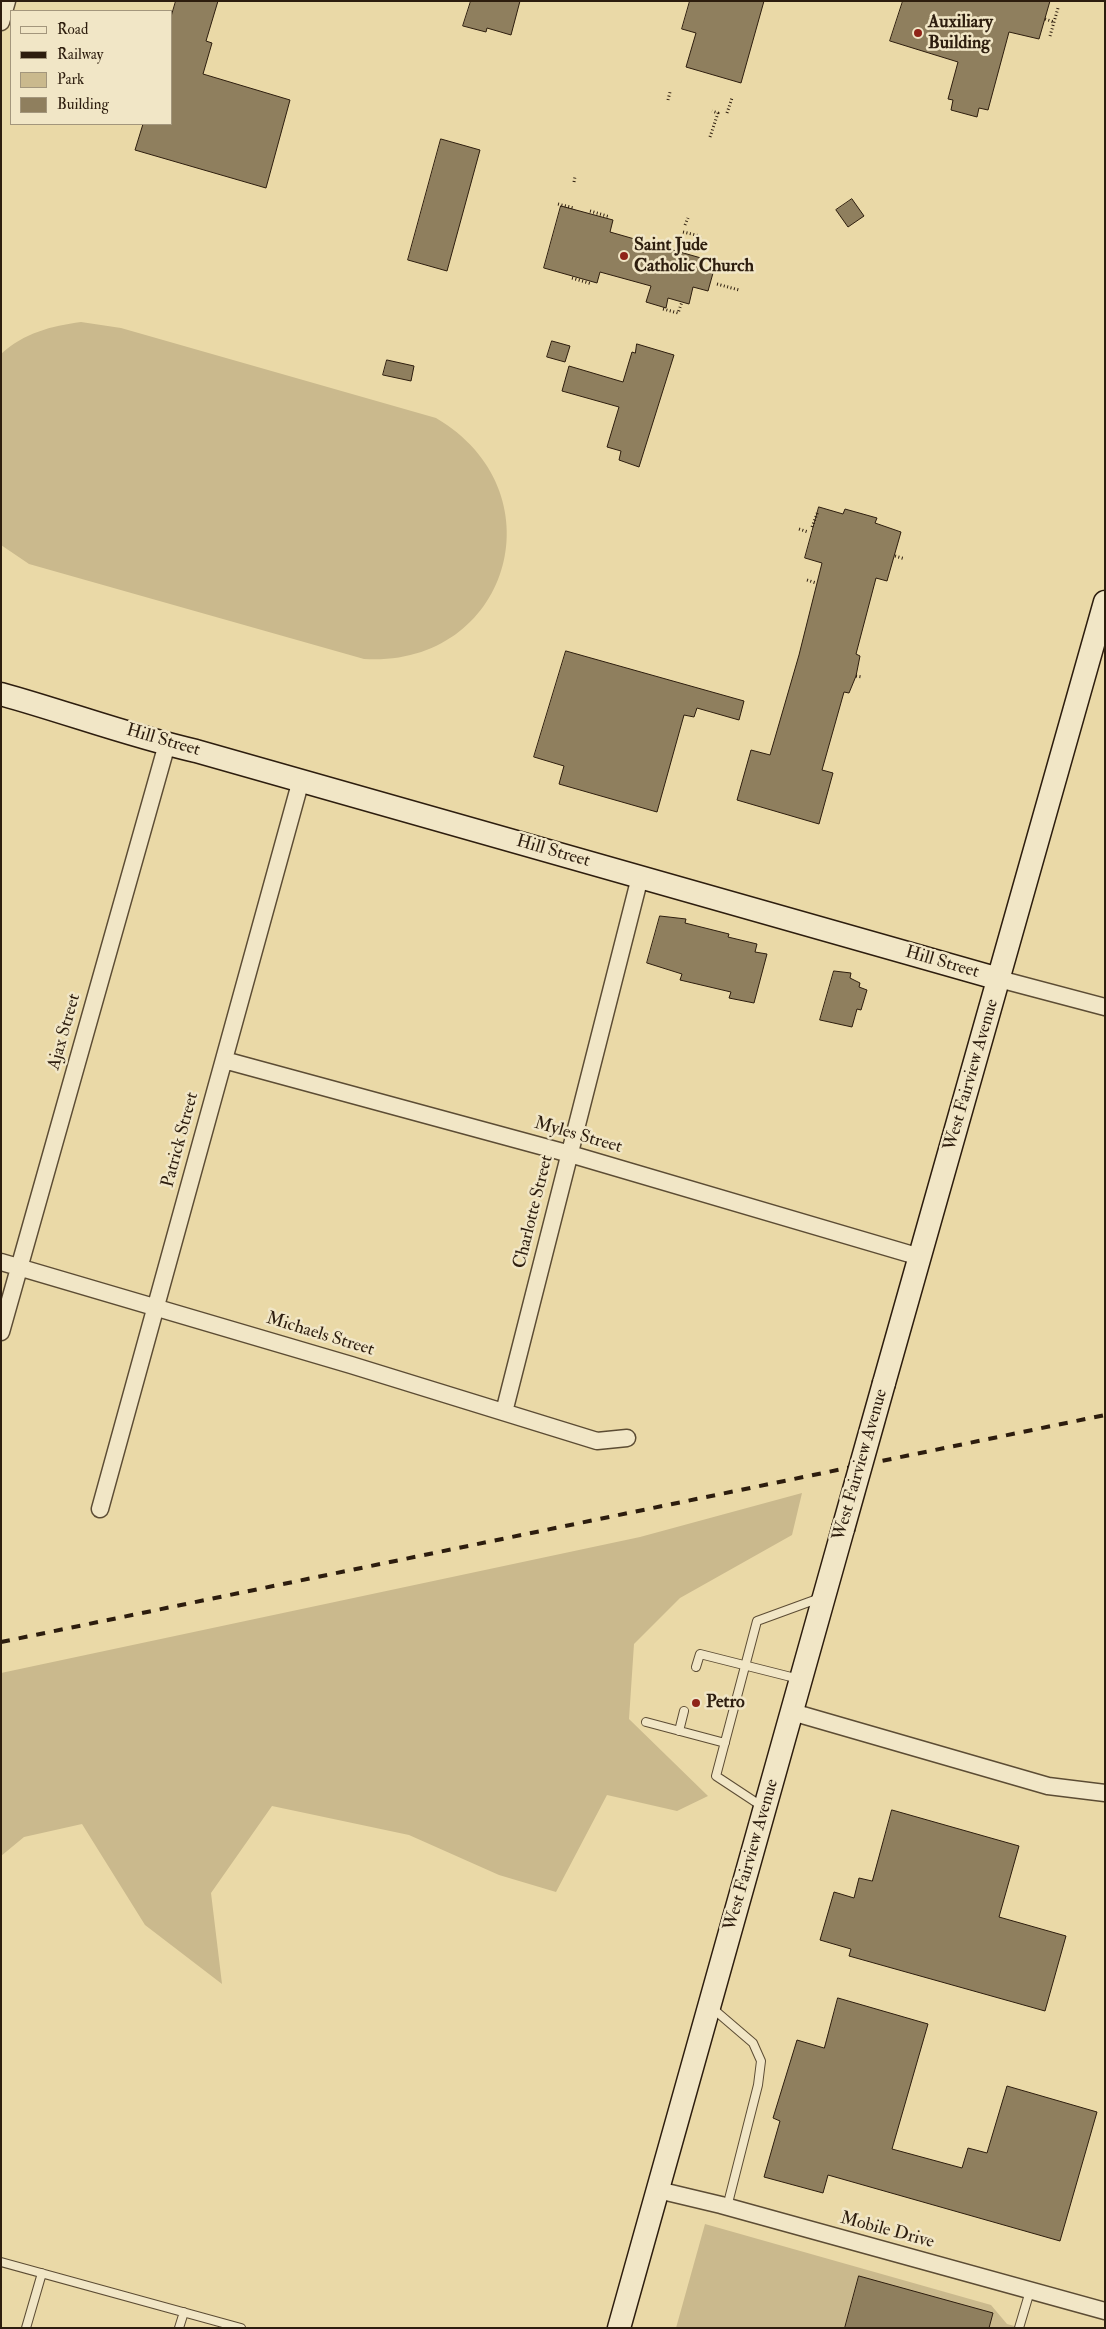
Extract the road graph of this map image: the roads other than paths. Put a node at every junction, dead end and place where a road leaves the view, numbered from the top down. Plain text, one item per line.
1 (7, 1) edge
2 (1, 22) edge
3 (1105, 602) edge
4 (1, 694) edge
5 (167, 744) junction
6 (301, 780) junction
7 (640, 877) junction
8 (999, 979) junction
9 (1105, 1007) edge
10 (224, 1060) junction
11 (570, 1154) junction
12 (920, 1257) junction
13 (1, 1262) edge
14 (20, 1267) junction
15 (155, 1307) junction
16 (1, 1332) edge
17 (504, 1412) junction
18 (627, 1438) dead end
19 (100, 1509) dead end
20 (824, 1597) junction
21 (746, 1666) junction
22 (696, 1667) dead end
23 (801, 1680) junction
24 (684, 1711) dead end
25 (792, 1712) junction
26 (646, 1722) dead end
27 (679, 1731) junction
28 (725, 1743) junction
29 (1105, 1793) edge
30 (765, 1808) junction
31 (710, 2005) junction
32 (658, 2190) junction
33 (727, 2206) junction
34 (1, 2262) edge
35 (42, 2273) junction
36 (1030, 2290) junction
37 (1105, 2311) edge
38 (184, 2312) junction
39 (26, 2328) edge
40 (180, 2328) edge
41 (239, 2328) edge
42 (619, 2328) edge
43 (1020, 2328) edge

1 - 2 street
3 - 8 main road, West Fairview Avenue
4 - 5 main road, Hill Street
5 - 6 main road, Hill Street
5 - 14 street, Ajax Street
6 - 7 main road, Hill Street
6 - 10 street, Patrick Street
7 - 8 main road, Hill Street
7 - 11 street, Charlotte Street
8 - 9 street, Hill Street
8 - 12 main road, West Fairview Avenue
10 - 11 street, Myles Street
10 - 15 street, Patrick Street
11 - 12 street, Myles Street
11 - 17 street, Charlotte Street
12 - 20 main road, West Fairview Avenue, bridge
13 - 14 street, Michaels Street
14 - 15 street, Michaels Street
14 - 16 street, Ajax Street
15 - 17 street, Michaels Street
15 - 19 street, Patrick Street
17 - 18 street, Michaels Street
20 - 21 lane
20 - 23 main road, West Fairview Avenue
21 - 22 lane
21 - 23 lane
21 - 28 lane
23 - 25 main road, West Fairview Avenue
24 - 27 lane
25 - 29 street
25 - 30 main road, West Fairview Avenue
26 - 27 lane
27 - 28 lane
28 - 30 lane
30 - 31 main road, West Fairview Avenue
31 - 32 main road, West Fairview Avenue
31 - 33 lane
32 - 33 street, Mobile Drive
32 - 42 main road, West Fairview Avenue
33 - 36 street, Mobile Drive
34 - 35 lane
35 - 38 lane
35 - 39 lane
36 - 37 street, Mobile Drive
36 - 43 lane
38 - 40 lane
38 - 41 lane

